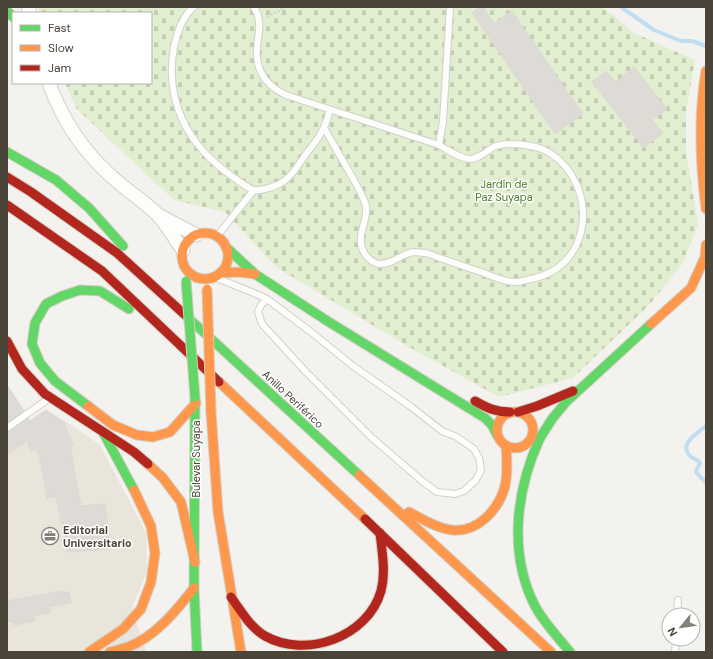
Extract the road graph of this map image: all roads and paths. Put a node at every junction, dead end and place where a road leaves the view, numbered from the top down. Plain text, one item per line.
1 (194, 7) edge
2 (254, 7) edge
3 (286, 7) edge
4 (450, 7) edge
5 (260, 21) junction
6 (706, 71) edge
7 (49, 84) edge
8 (330, 110) junction
9 (324, 128) junction
10 (439, 145) junction
11 (7, 152) edge
12 (7, 177) edge
13 (254, 190) junction
14 (7, 205) edge
15 (706, 209) edge
16 (157, 214) junction
17 (196, 235) junction
18 (217, 236) junction
19 (706, 245) edge
20 (226, 247) junction
21 (183, 250) junction
22 (185, 266) junction
23 (255, 274) junction
24 (213, 276) junction
25 (167, 299) junction
26 (267, 299) junction
27 (329, 322) junction
28 (169, 333) junction
29 (7, 341) edge
30 (422, 369) dead end
31 (583, 386) junction
32 (50, 398) junction
33 (469, 398) dead end
34 (196, 400) junction
35 (537, 406) junction
36 (514, 412) junction
37 (547, 426) junction
38 (7, 428) edge
39 (102, 431) junction
40 (497, 435) junction
41 (540, 438) junction
42 (530, 441) junction
43 (506, 446) junction
44 (385, 500) junction
45 (380, 533) junction
46 (195, 562) junction
47 (194, 588) junction
48 (231, 596) junction
49 (678, 600) dead end
50 (678, 607) edge
51 (90, 652) edge
52 (110, 652) edge
53 (197, 652) edge
54 (241, 652) edge
55 (503, 652) edge
56 (551, 652) edge
57 (570, 652) edge

1 - 13 lane
2 - 5 lane
3 - 5 path
4 - 10 lane
5 - 8 lane
6 - 15 main road
7 - 16 street
8 - 9 lane
8 - 10 lane
9 - 10 lane
9 - 13 lane
11 - 25 main road
12 - 25 main road, Anillo Periférico
13 - 18 lane
14 - 28 main road
16 - 17 street
16 - 21 street
17 - 18 main road
17 - 21 main road
18 - 20 main road
19 - 31 main road
20 - 23 main road
20 - 24 main road
21 - 22 main road
22 - 24 main road
22 - 34 main road, Bulevar Suyapa, bridge
23 - 24 main road
23 - 27 main road
24 - 26 lane
24 - 48 main road, Bulevar Suyapa, bridge
25 - 44 main road, Anillo Periférico
26 - 26 lane
27 - 30 main road
27 - 40 main road
28 - 34 main road
28 - 45 main road
29 - 32 main road
31 - 35 main road
31 - 37 main road
32 - 38 lane
32 - 39 main road
33 - 36 main road
34 - 46 main road, Bulevar Suyapa
35 - 36 main road
35 - 37 main road
36 - 40 main road
36 - 42 main road
37 - 41 main road
39 - 46 main road
39 - 51 main road
40 - 43 main road
41 - 42 main road
41 - 57 main road
42 - 43 main road
43 - 44 main road
44 - 56 main road, Anillo Periférico
45 - 48 main road
45 - 55 main road
46 - 47 main road, Bulevar Suyapa
47 - 52 main road
47 - 53 main road, Bulevar Suyapa
48 - 54 main road, Bulevar Suyapa
49 - 50 lane

